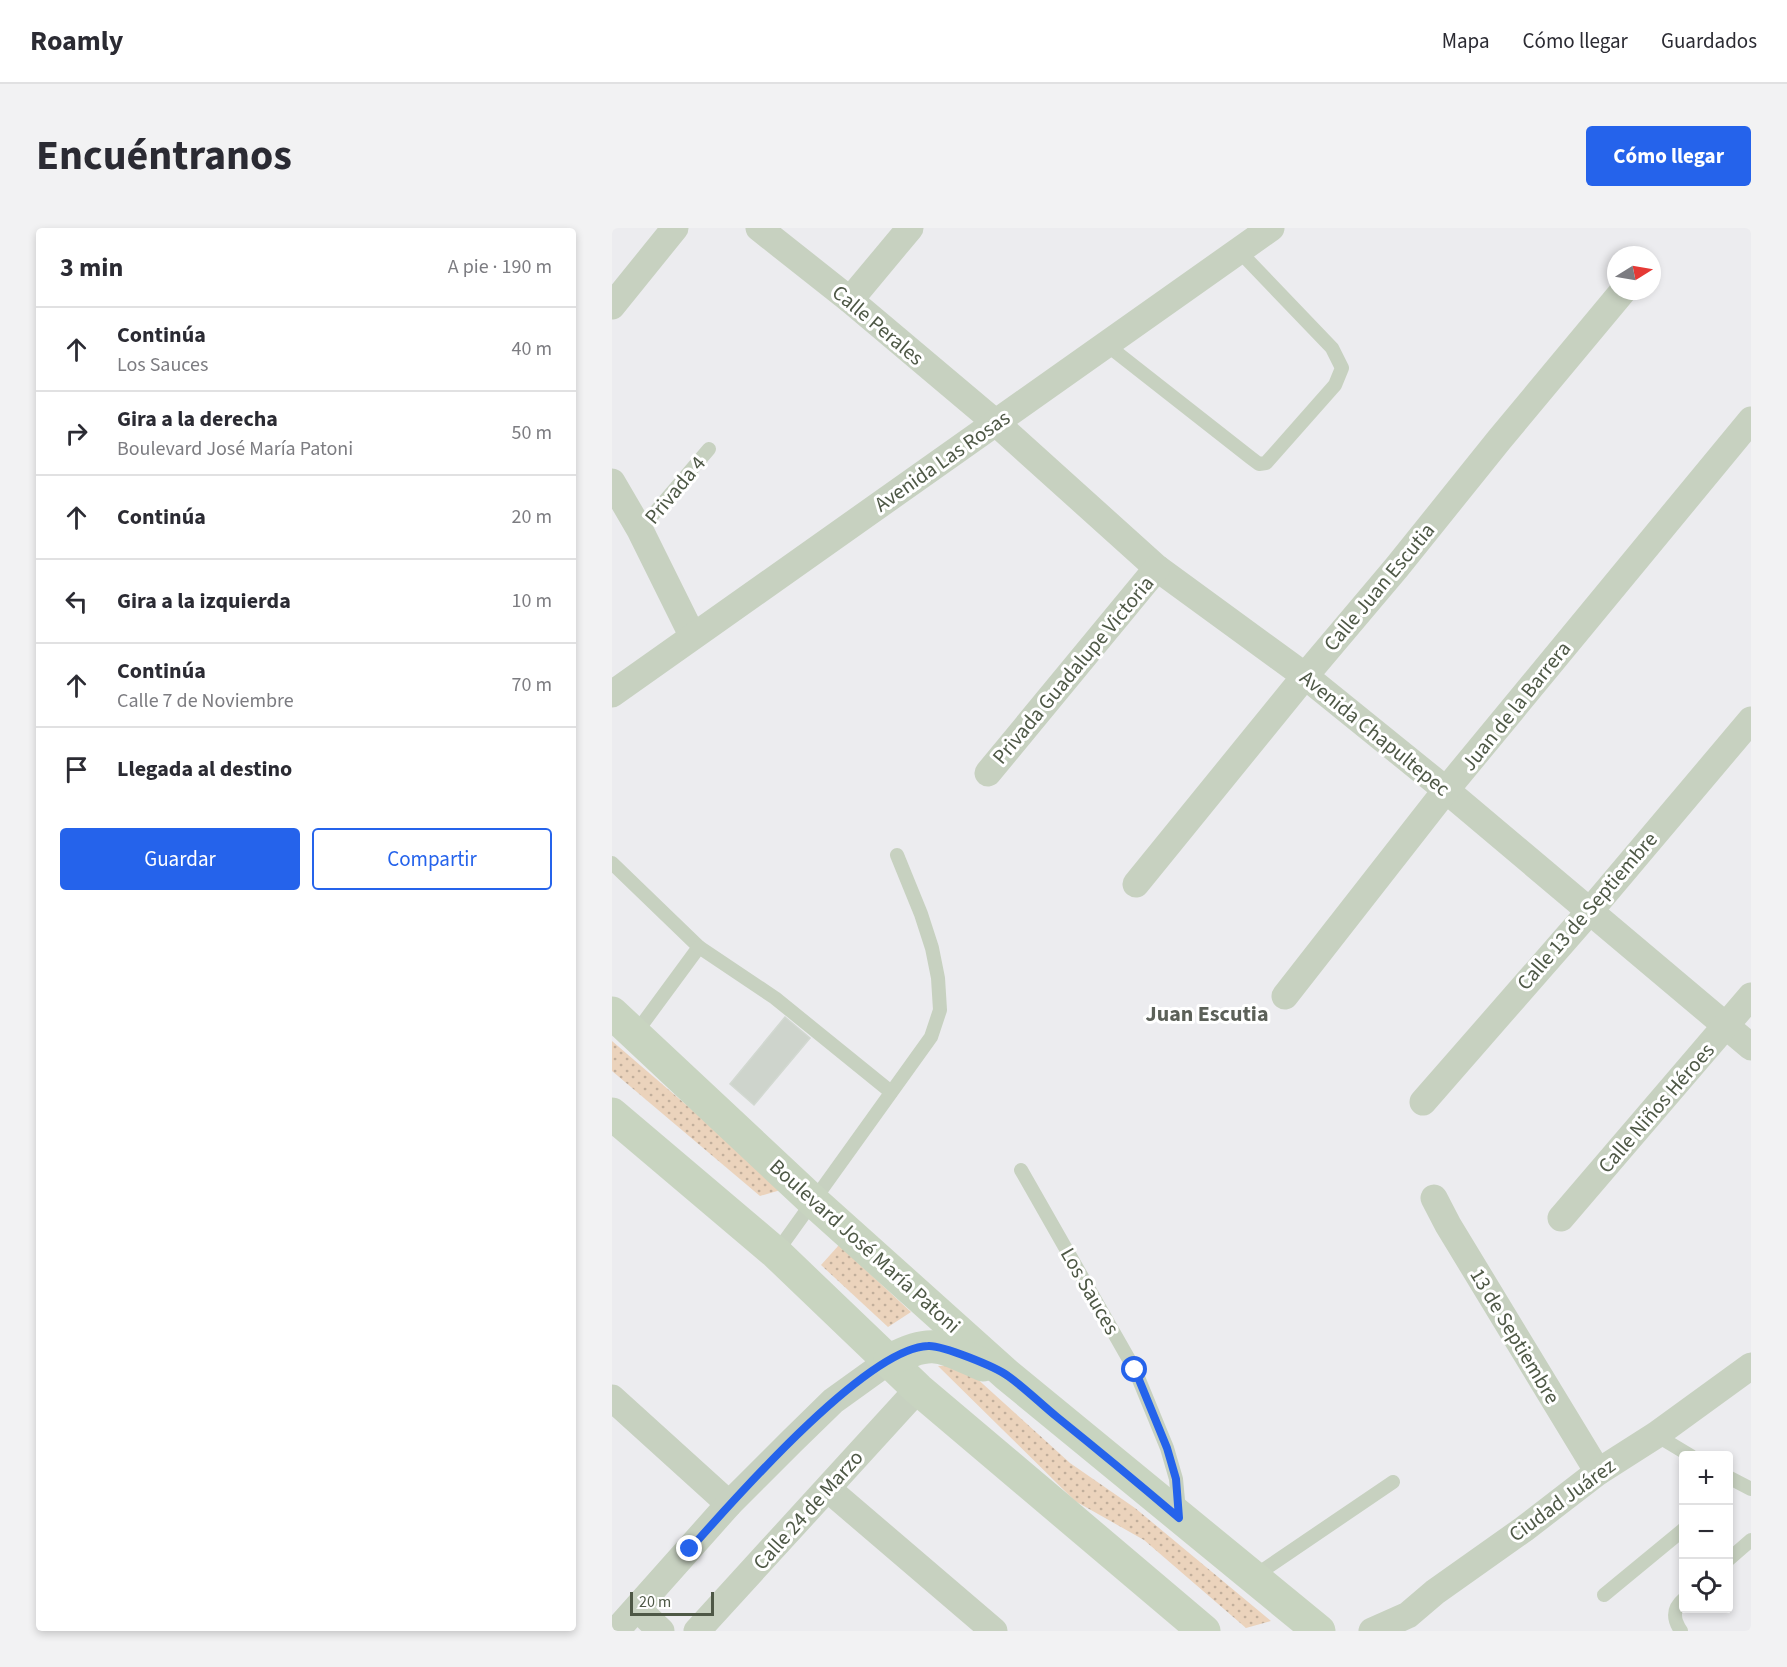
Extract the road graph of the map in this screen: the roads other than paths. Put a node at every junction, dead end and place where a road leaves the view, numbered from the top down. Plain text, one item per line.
1 (675, 228) edge
2 (759, 228) edge
3 (910, 228) edge
4 (1271, 228) edge
5 (1239, 251) junction
6 (850, 300) junction
7 (1616, 300) edge
8 (612, 306) edge
9 (1107, 345) junction
10 (1751, 420) edge
11 (996, 423) junction
12 (709, 449) dead end
13 (612, 482) edge
14 (640, 531) junction
15 (1157, 568) junction
16 (692, 636) junction
17 (1305, 676) junction
18 (612, 694) edge
19 (1751, 720) edge
20 (988, 773) dead end
21 (1446, 790) junction
22 (897, 855) dead end
23 (612, 863) edge
24 (1136, 884) dead end
25 (1589, 912) junction
26 (699, 947) junction
27 (1285, 996) dead end
28 (1751, 996) edge
29 (623, 1023) edge
30 (1726, 1026) junction
31 (1751, 1047) edge
32 (891, 1092) junction
33 (1423, 1102) dead end
34 (612, 1114) edge
35 (1021, 1170) dead end
36 (1434, 1198) dead end
37 (813, 1201) junction
38 (1561, 1218) dead end
39 (776, 1253) junction
40 (890, 1360) junction
41 (1751, 1366) edge
42 (1007, 1375) junction
43 (918, 1389) junction
44 (612, 1398) edge
45 (1656, 1435) junction
46 (1684, 1451) edge
47 (1598, 1472) junction
48 (1393, 1482) dead end
49 (828, 1489) junction
50 (729, 1504) junction
51 (1179, 1518) junction
52 (1679, 1532) edge
53 (1751, 1540) edge
54 (1729, 1559) edge
55 (1253, 1577) junction
56 (1604, 1594) dead end
57 (1679, 1602) edge
58 (638, 1609) junction
59 (616, 1631) edge
60 (662, 1631) edge
61 (697, 1631) edge
62 (994, 1631) edge
63 (1204, 1631) edge
64 (1319, 1631) edge
65 (1372, 1631) edge
66 (1681, 1631) edge

1 - 8 street
2 - 6 street, Calle Perales
3 - 6 street
4 - 5 street, Avenida Las Rosas
5 - 9 street, Avenida Las Rosas
5 - 9 lane
6 - 11 street, Calle Perales
7 - 17 street, Calle Juan Escutia
9 - 11 street, Avenida Las Rosas
10 - 21 street, Juan de la Barrera
11 - 15 street, Avenida Chapultepec
11 - 16 street, Avenida Las Rosas
12 - 14 lane, Privada 4
13 - 14 street
14 - 16 street
15 - 17 street, Avenida Chapultepec
15 - 20 street, Privada Guadalupe Victoria
16 - 18 street, Avenida Las Rosas
17 - 21 street, Avenida Chapultepec
17 - 24 street, Calle Juan Escutia
19 - 25 street, Calle 13 de Septiembre
21 - 25 street, Avenida Chapultepec
21 - 27 street, Juan de la Barrera
22 - 32 lane
23 - 26 lane
25 - 30 street, Avenida Chapultepec
25 - 33 street, Calle 13 de Septiembre
26 - 29 lane
26 - 32 lane
28 - 30 street, Calle Niños Héroes
29 - 37 main road, Boulevard José María Patoni
30 - 31 street, Avenida Chapultepec
30 - 38 street, Calle Niños Héroes
32 - 37 lane
34 - 39 main road
35 - 51 lane, Los Sauces
36 - 47 street, 13 de Septiembre
37 - 39 lane
37 - 42 main road, Boulevard José María Patoni
39 - 40 main road
40 - 42 main road
40 - 43 main road
40 - 50 street
41 - 45 street, Ciudad Juárez
42 - 51 main road, Boulevard José María Patoni
43 - 49 street, Calle 24 de Marzo
43 - 63 main road
44 - 50 street
45 - 46 lane
45 - 47 street, Ciudad Juárez
47 - 65 street, Ciudad Juárez
48 - 55 lane
49 - 61 street, Calle 24 de Marzo
49 - 62 street
50 - 58 street
51 - 55 main road, Boulevard José María Patoni
52 - 56 lane
53 - 54 lane
55 - 64 main road, Boulevard José María Patoni
57 - 66 lane
58 - 59 street
58 - 60 street

